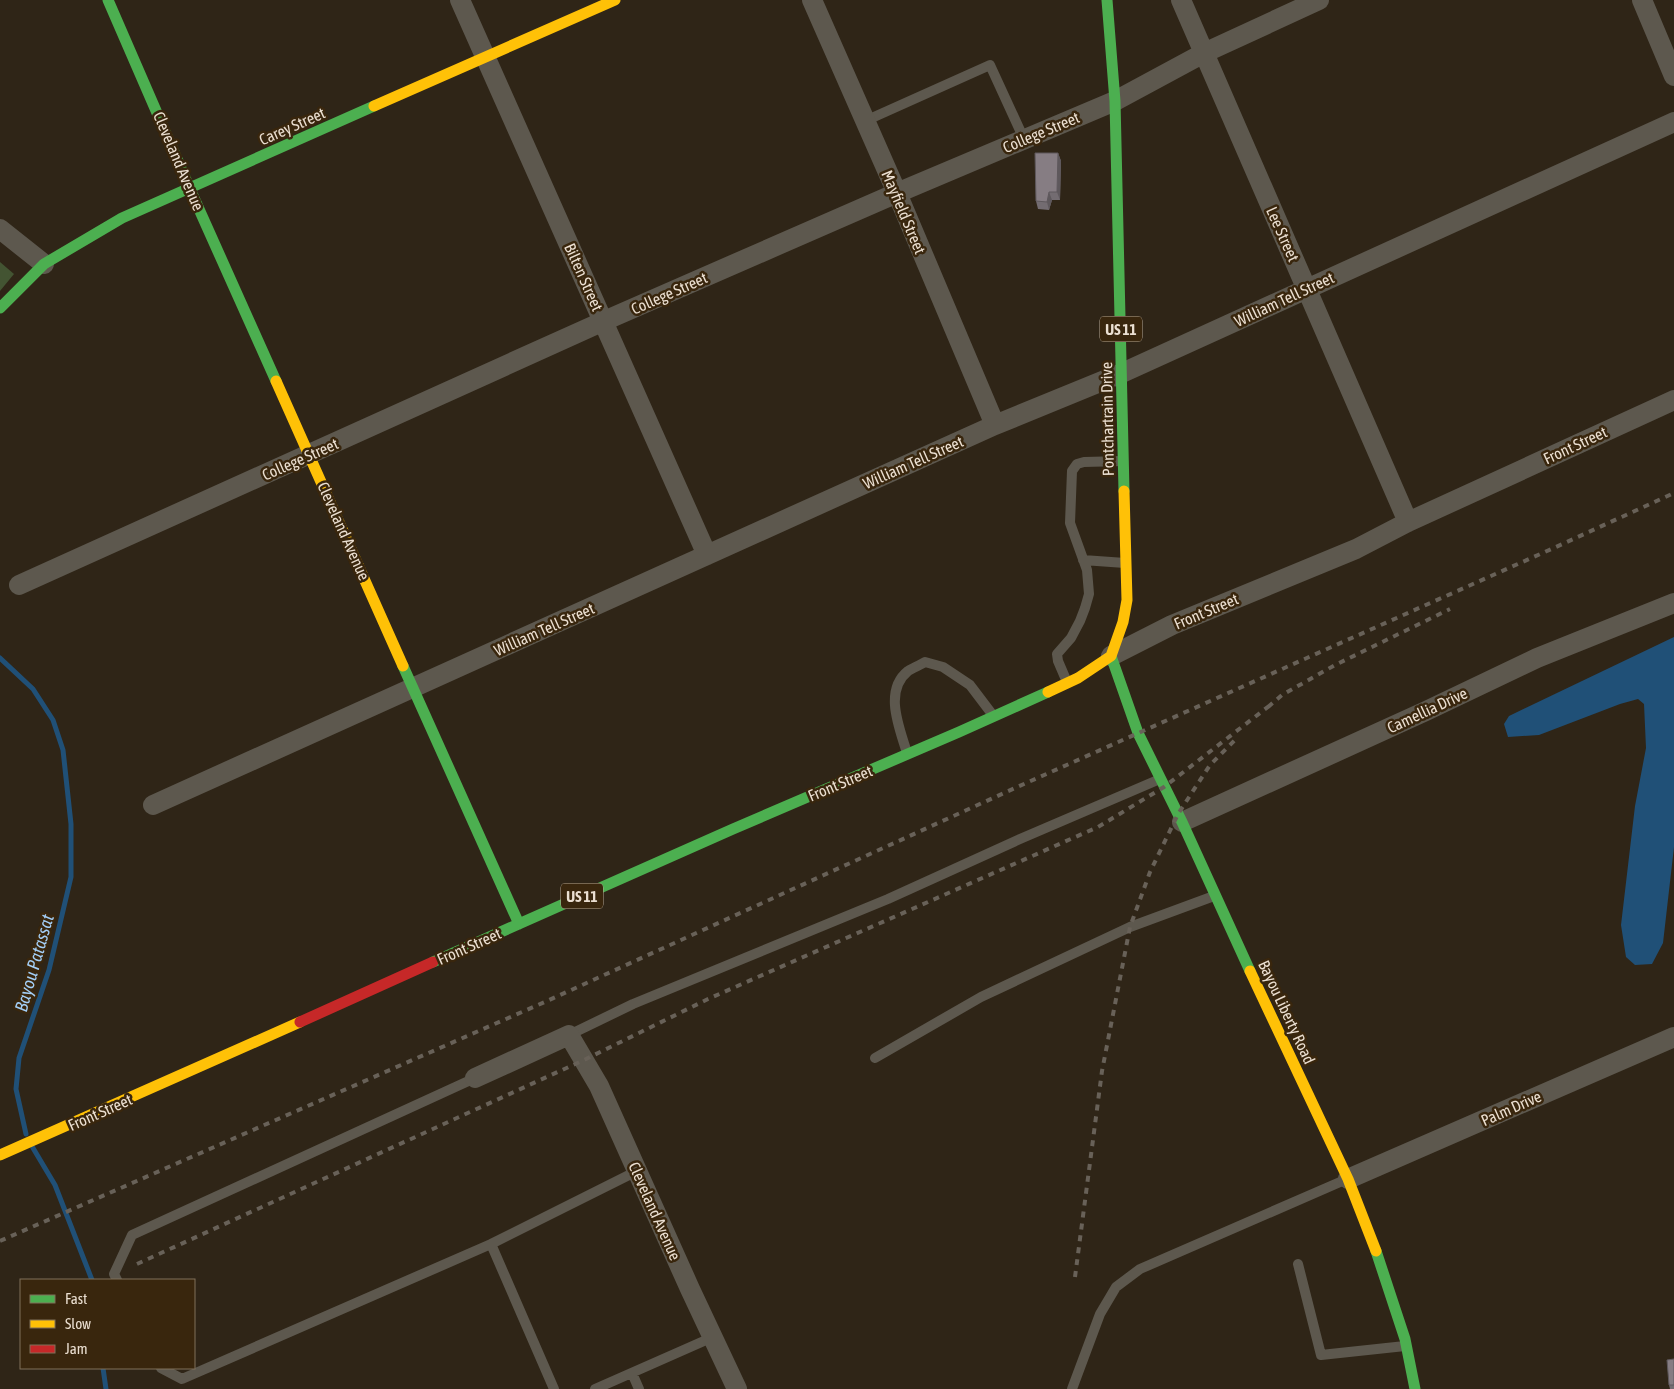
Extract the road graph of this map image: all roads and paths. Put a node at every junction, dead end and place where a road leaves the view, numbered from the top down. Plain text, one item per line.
1 (108, 0) edge
2 (460, 0) edge
3 (615, 0) edge
4 (812, 0) edge
5 (1107, 0) edge
6 (1181, 0) edge
7 (1317, 0) edge
8 (1642, 0) edge
9 (1204, 53) junction
10 (486, 58) junction
11 (1674, 76) edge
12 (1115, 101) junction
13 (865, 122) junction
14 (1674, 122) edge
15 (1024, 139) junction
16 (190, 189) junction
17 (897, 194) junction
18 (0, 229) edge
19 (44, 264) junction
20 (1306, 288) junction
21 (0, 308) edge
22 (604, 321) junction
23 (1122, 373) junction
24 (1674, 400) edge
25 (995, 425) junction
26 (310, 454) junction
27 (1124, 461) junction
28 (1408, 522) junction
29 (707, 555) junction
30 (1083, 560) junction
31 (1126, 564) junction
32 (19, 585) dead end
33 (1674, 603) edge
34 (1112, 656) junction
35 (1067, 682) junction
36 (414, 688) junction
37 (993, 716) junction
38 (907, 754) junction
39 (1162, 779) junction
40 (153, 805) dead end
41 (1182, 822) junction
42 (1214, 895) junction
43 (519, 924) junction
44 (569, 1035) junction
45 (1674, 1037) edge
46 (875, 1058) dead end
47 (475, 1078) joint
48 (0, 1155) edge
49 (637, 1171) junction
50 (1348, 1179) junction
51 (491, 1244) junction
52 (1298, 1264) dead end
53 (116, 1279) edge
54 (712, 1337) junction
55 (1406, 1346) junction
56 (163, 1369) edge
57 (632, 1373) junction
58 (554, 1389) edge
59 (595, 1389) edge
60 (639, 1389) edge
61 (738, 1389) edge
62 (1072, 1389) edge
63 (1415, 1389) edge

1 - 16 main road, Cleveland Avenue
2 - 10 street, Bilten Street
3 - 10 main road, Carey Street
4 - 13 street, Mayfield Street
5 - 12 main road, Pontchartrain Drive / US 11
6 - 9 street, Lee Street
7 - 9 street, College Street
8 - 11 street
9 - 12 street, College Street
9 - 20 street, Lee Street
10 - 16 main road, Carey Street
10 - 22 street, Bilten Street
12 - 15 street, College Street
12 - 23 main road, Pontchartrain Drive / US 11
13 - 15 lane
13 - 17 street, Mayfield Street
14 - 20 street, William Tell Street
15 - 17 street, College Street
16 - 19 main road, Carey Street
16 - 26 main road, Cleveland Avenue
17 - 22 street, College Street
17 - 25 street, Mayfield Street
18 - 19 street
19 - 21 main road, Carey Street
20 - 23 street, William Tell Street
20 - 28 street, Lee Street
22 - 26 street, College Street
22 - 29 street, Bilten Street
23 - 25 street, William Tell Street
23 - 27 main road, Pontchartrain Drive / US 11
24 - 28 street, Front Street
25 - 29 street, William Tell Street
26 - 32 street, College Street
26 - 36 main road, Cleveland Avenue
27 - 30 lane
27 - 31 main road, Pontchartrain Drive / US 11
28 - 34 street, Front Street
29 - 36 street, William Tell Street
30 - 31 lane
30 - 35 lane
31 - 34 main road, Pontchartrain Drive / US 11
33 - 41 street, Camellia Drive
34 - 35 main road, Front Street / US 11
34 - 39 main road, Bayou Liberty Road
35 - 37 main road, Front Street / US 11
36 - 40 street, William Tell Street
36 - 43 main road, Cleveland Avenue
37 - 38 main road, Front Street / US 11
37 - 38 lane
38 - 43 main road, Front Street / US 11
39 - 41 main road, Bayou Liberty Road
39 - 44 lane
41 - 42 main road, Bayou Liberty Road
42 - 46 lane
42 - 50 main road, Bayou Liberty Road
43 - 48 main road, Front Street / US 11
44 - 47 street
44 - 49 street, Cleveland Avenue
45 - 50 street, Palm Drive
47 - 53 lane
49 - 51 lane
49 - 54 street, Cleveland Avenue
50 - 55 main road, Bayou Liberty Road
50 - 62 lane
51 - 56 lane
51 - 58 lane
52 - 55 lane
54 - 57 lane
54 - 61 street, Cleveland Avenue
55 - 63 main road, Bayou Liberty Road
57 - 59 lane
57 - 60 lane

